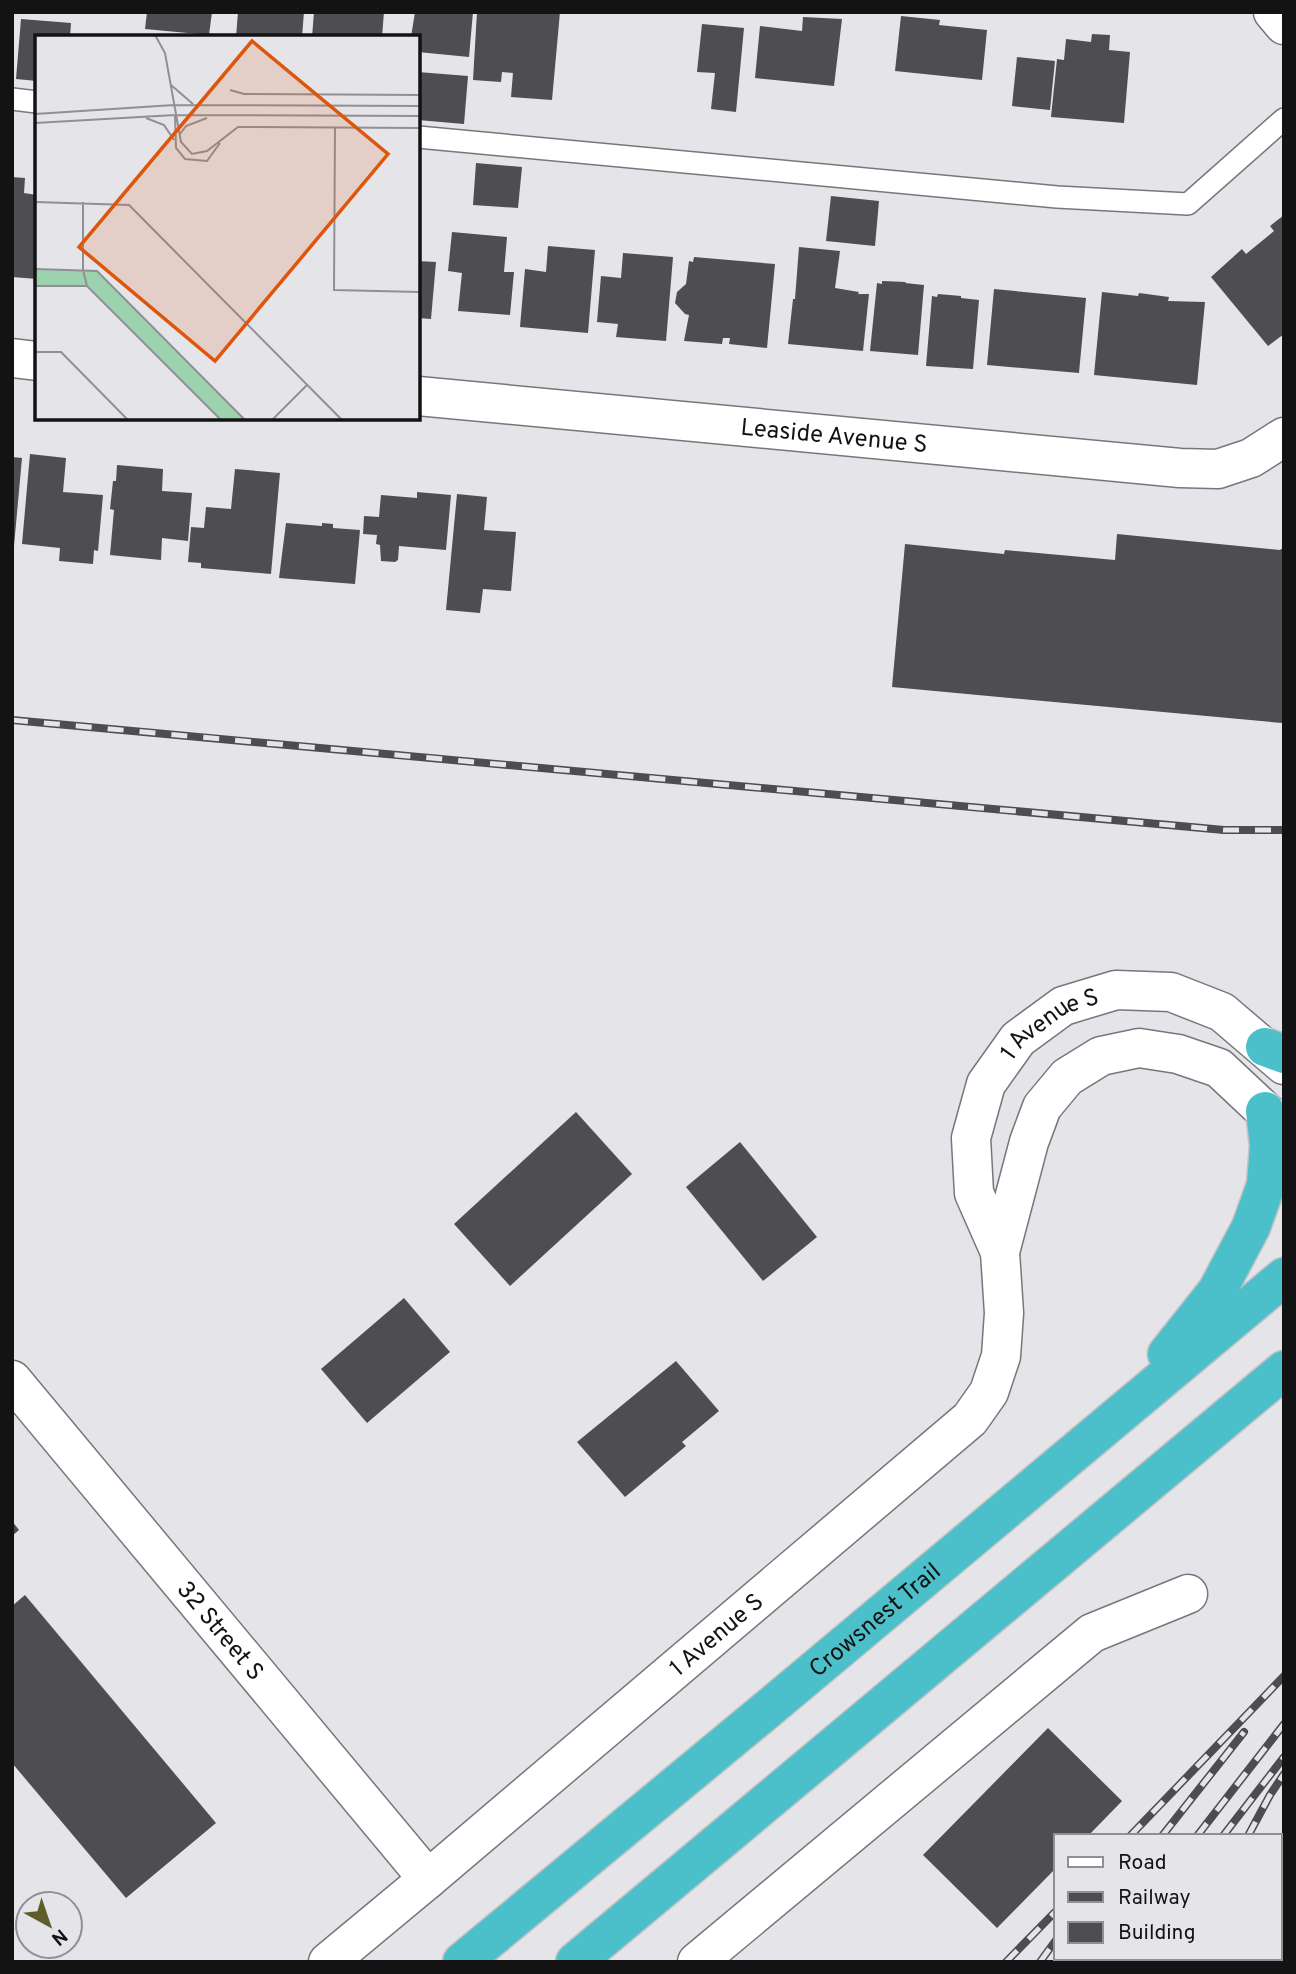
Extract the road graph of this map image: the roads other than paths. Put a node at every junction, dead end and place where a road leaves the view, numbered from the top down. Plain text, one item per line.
1 (1273, 12) edge
2 (1284, 24) edge
3 (12, 99) edge
4 (35, 102) edge
5 (1284, 119) edge
6 (420, 137) edge
7 (12, 358) edge
8 (35, 360) edge
9 (420, 396) edge
10 (1284, 437) edge
11 (1277, 1055) edge
12 (1274, 1120) edge
13 (1000, 1252) junction
14 (1284, 1277) edge
15 (1284, 1370) edge
16 (12, 1380) edge
17 (1120, 1414) junction
18 (1188, 1594) dead end
19 (428, 1880) junction
20 (328, 1962) edge
21 (462, 1962) edge
22 (575, 1962) edge
23 (697, 1962) edge

1 - 2 street
3 - 4 lane
5 - 6 lane
7 - 8 street
9 - 10 street, Leaside Avenue S
11 - 13 street, 1 Avenue S
12 - 13 street, 1 Avenue S
12 - 17 highway
13 - 19 street, 1 Avenue S
14 - 17 highway, Crowsnest Trail
15 - 22 highway
16 - 19 street, 32 Street S
17 - 21 highway, Crowsnest Trail
18 - 23 street
19 - 20 street, 1 Avenue S

